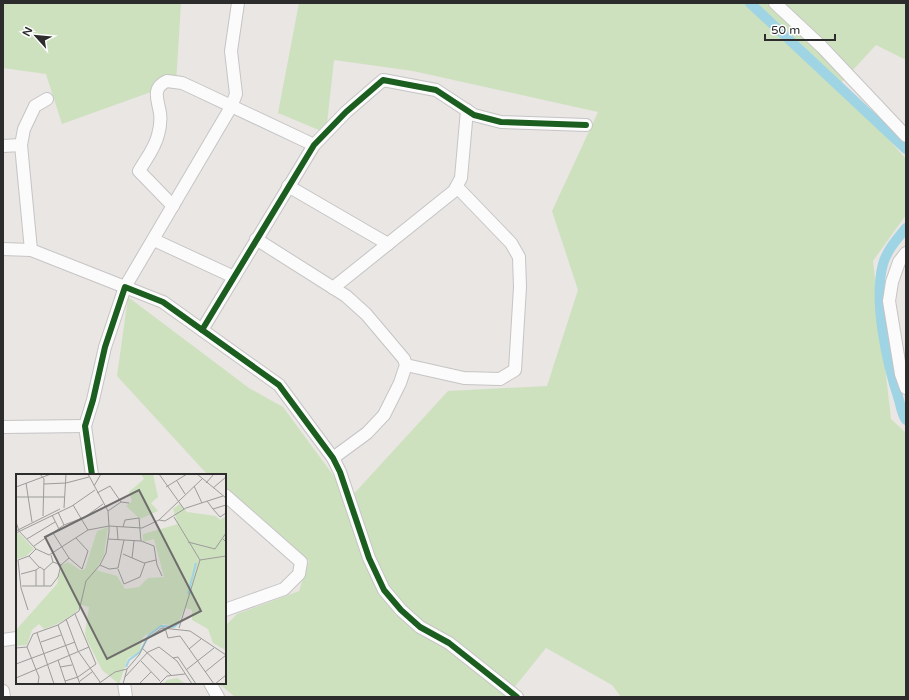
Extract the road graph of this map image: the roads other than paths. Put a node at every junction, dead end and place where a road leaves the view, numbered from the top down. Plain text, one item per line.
1 (238, 3) edge
2 (775, 3) edge
3 (47, 99) dead end
4 (231, 107) junction
5 (467, 110) junction
6 (586, 125) dead end
7 (906, 136) edge
8 (21, 145) junction
9 (314, 145) junction
10 (3, 146) edge
11 (288, 186) junction
12 (457, 187) junction
13 (174, 206) junction
14 (256, 239) junction
15 (154, 240) junction
16 (388, 244) junction
17 (3, 249) edge
18 (31, 250) junction
19 (904, 260) edge
20 (234, 278) junction
21 (125, 287) junction
22 (332, 288) junction
23 (202, 330) junction
24 (406, 365) junction
25 (906, 388) edge
26 (85, 426) junction
27 (3, 427) edge
28 (332, 458) junction
29 (92, 474) edge
30 (226, 496) edge
31 (226, 610) edge
32 (16, 638) edge
33 (3, 640) edge
34 (124, 684) edge
35 (3, 691) edge
36 (4, 697) edge
37 (126, 697) edge
38 (517, 697) edge

1 - 4 street
2 - 7 street
3 - 8 street
4 - 9 street
4 - 13 street
4 - 13 street
5 - 6 street
5 - 9 street
5 - 12 street
8 - 10 street
8 - 18 street
9 - 11 street
11 - 14 street
11 - 16 street
12 - 16 street
12 - 24 street
13 - 15 street
14 - 20 street
14 - 22 street
15 - 20 street
15 - 21 street
16 - 22 street
17 - 18 street
18 - 21 street
19 - 25 street
20 - 23 street
21 - 23 street
21 - 26 street
22 - 24 street
23 - 28 street
24 - 28 street
26 - 27 street
26 - 29 street
28 - 38 street
30 - 31 street
32 - 33 street
34 - 37 street
35 - 36 street

